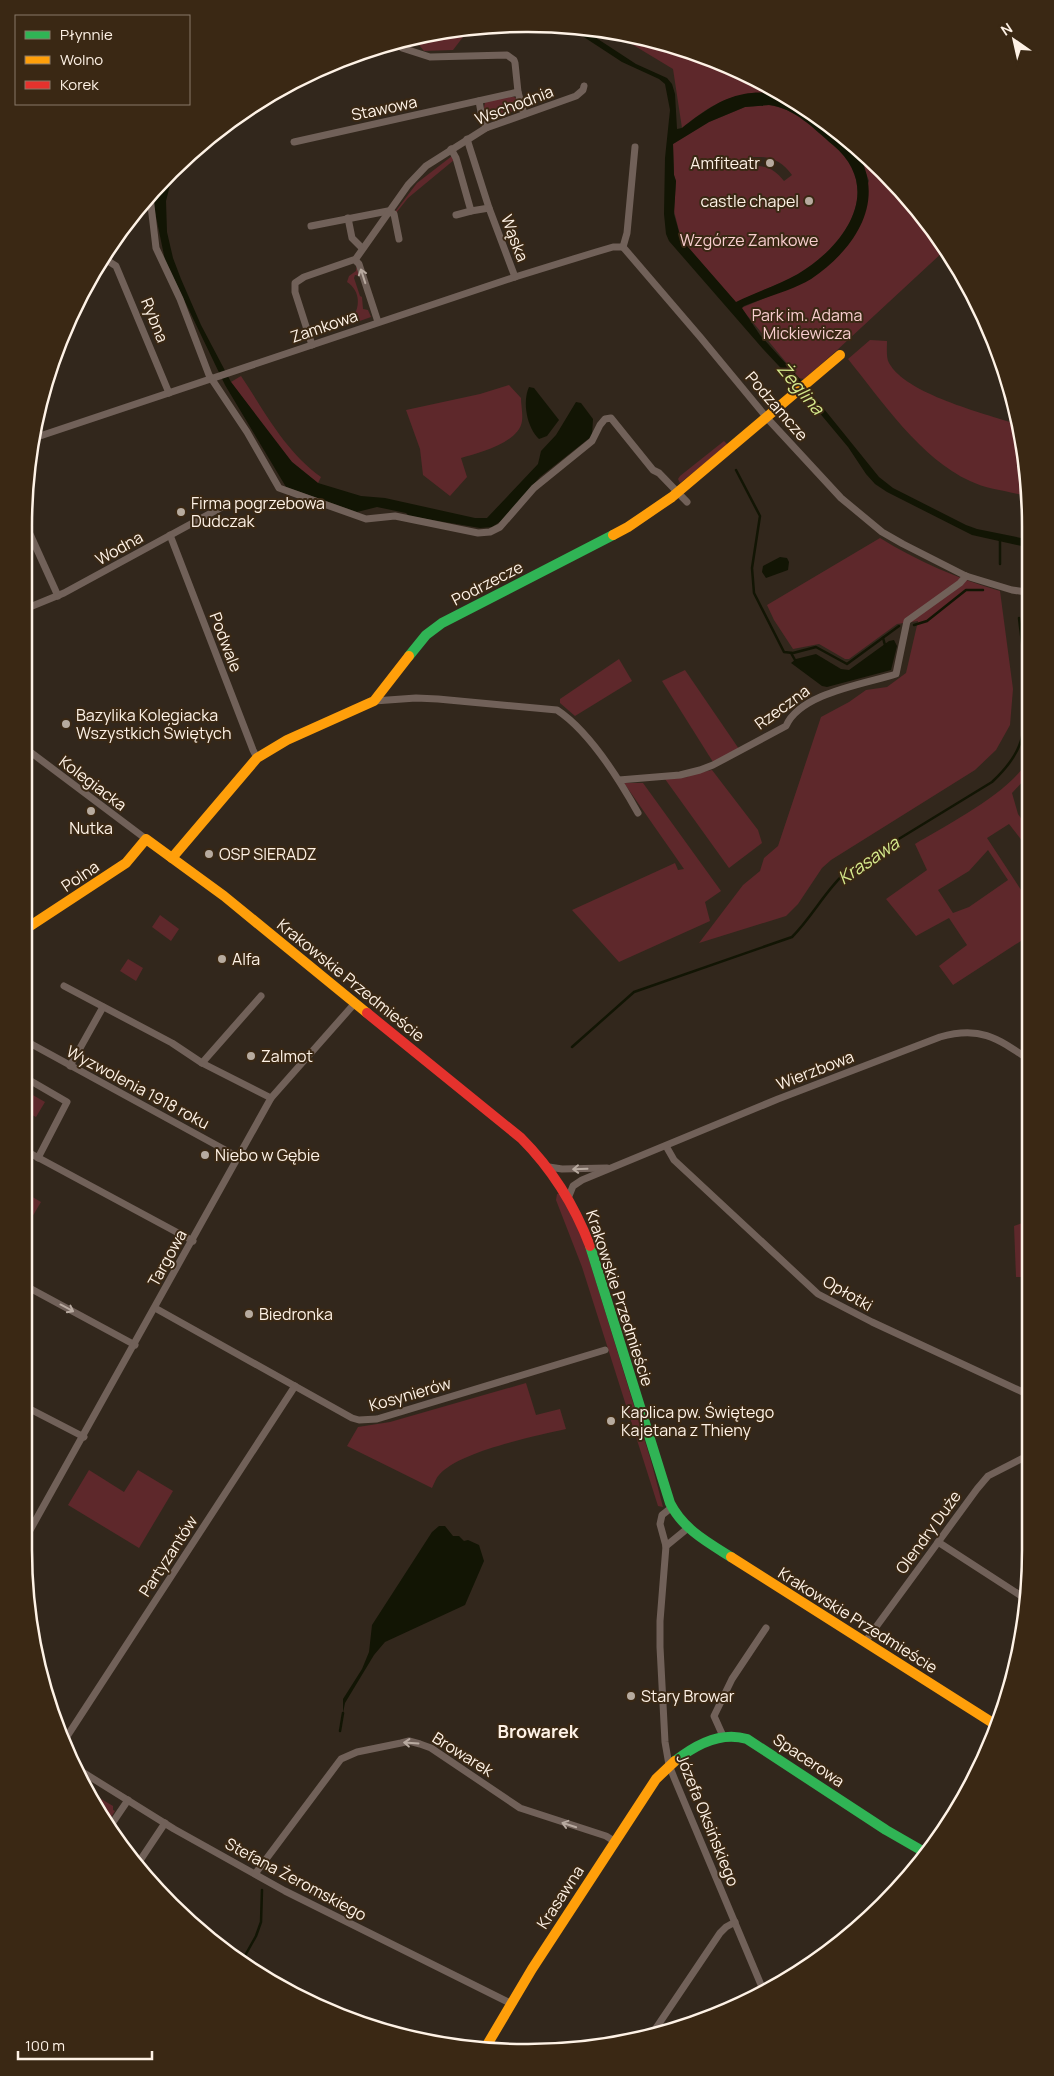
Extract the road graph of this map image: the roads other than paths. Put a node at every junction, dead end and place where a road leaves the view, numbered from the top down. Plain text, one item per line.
1 (403, 48) edge
2 (584, 86) dead end
3 (518, 92) junction
4 (479, 101) junction
5 (524, 114) junction
6 (486, 128) junction
7 (467, 139) junction
8 (294, 142) dead end
9 (635, 147) dead end
10 (451, 150) junction
11 (151, 206) edge
12 (489, 208) junction
13 (388, 211) junction
14 (471, 211) junction
15 (456, 214) dead end
16 (348, 218) junction
17 (311, 226) dead end
18 (399, 239) dead end
19 (362, 248) junction
20 (623, 248) junction
21 (355, 260) junction
22 (110, 261) edge
23 (515, 277) junction
24 (378, 322) junction
25 (312, 345) junction
26 (840, 355) dead end
27 (213, 378) junction
28 (169, 393) junction
29 (767, 418) junction
30 (41, 436) edge
31 (678, 492) junction
32 (687, 502) dead end
33 (224, 506) dead end
34 (170, 535) junction
35 (32, 538) edge
36 (966, 576) junction
37 (1022, 591) edge
38 (58, 596) junction
39 (32, 606) edge
40 (374, 701) junction
41 (32, 754) edge
42 (257, 758) junction
43 (619, 780) junction
44 (638, 812) dead end
45 (146, 839) junction
46 (172, 858) junction
47 (32, 925) edge
48 (64, 986) dead end
49 (261, 996) dead end
50 (355, 1003) junction
51 (103, 1007) junction
52 (32, 1045) edge
53 (1022, 1055) edge
54 (202, 1063) junction
55 (70, 1066) junction
56 (32, 1082) edge
57 (271, 1098) junction
58 (666, 1146) junction
59 (32, 1155) edge
60 (238, 1157) junction
61 (38, 1158) junction
62 (549, 1167) junction
63 (612, 1168) junction
64 (569, 1196) junction
65 (193, 1241) junction
66 (32, 1289) edge
67 (155, 1308) junction
68 (135, 1345) junction
69 (605, 1350) dead end
70 (295, 1386) junction
71 (1022, 1392) edge
72 (32, 1410) edge
73 (84, 1436) junction
74 (1022, 1459) edge
75 (671, 1508) junction
76 (32, 1527) edge
77 (688, 1528) junction
78 (938, 1542) junction
79 (666, 1546) junction
80 (1019, 1594) edge
81 (766, 1628) dead end
82 (865, 1642) junction
83 (990, 1721) edge
84 (69, 1734) edge
85 (723, 1736) junction
86 (670, 1765) junction
87 (87, 1775) edge
88 (128, 1800) junction
89 (114, 1821) edge
90 (165, 1823) junction
91 (614, 1841) junction
92 (920, 1849) edge
93 (142, 1858) edge
94 (255, 1874) junction
95 (735, 1922) junction
96 (761, 1984) edge
97 (510, 2003) junction
98 (656, 2027) edge
99 (489, 2041) edge

1 - 3 street
2 - 5 street, Wschodnia
3 - 4 street, Stawowa
3 - 5 street
4 - 6 street
4 - 8 street, Stawowa
5 - 6 street, Wschodnia
6 - 7 street, Wschodnia
7 - 10 street, Wschodnia
7 - 12 street, Wąska
9 - 20 street
10 - 13 street, Wschodnia
10 - 14 street
11 - 27 street
12 - 14 street, Wąska
12 - 23 street, Wąska
13 - 16 street
13 - 18 street
13 - 19 street, Wschodnia
14 - 15 street, Wąska
16 - 17 street
16 - 19 street
19 - 21 street, Wschodnia
20 - 23 street, Zamkowa
20 - 29 street, Podzamcze
24 -> 21 street
21 - 25 street
22 - 28 street, Rybna
23 - 24 street, Zamkowa
24 - 25 street, Zamkowa
25 - 27 street, Zamkowa
26 - 29 street, Podrzecze
27 - 28 street, Zamkowa
27 - 31 street
28 - 30 street, Zamkowa
29 - 31 street, Podrzecze
29 - 36 street, Podzamcze
31 - 32 street
31 - 40 street, Podrzecze
33 - 34 street, Wodna
34 - 38 street, Wodna
34 - 42 street, Podwale
35 - 38 street
36 - 37 street, Podzamcze
36 - 43 street, Rzeczna
38 - 39 street, Wodna
40 - 42 street, Podrzecze
40 - 43 street
41 - 45 street, Kolegiacka
42 - 46 street, Podrzecze
43 - 44 street
45 - 46 street, Krakowskie Przedmieście
45 - 47 street, Polna
46 - 50 street, Krakowskie Przedmieście
48 - 51 street
49 - 54 street
50 - 57 street, Targowa
50 - 62 street, Krakowskie Przedmieście
51 - 54 street
51 - 55 street
52 - 55 street, Wyzwolenia 1918 roku
53 - 58 street, Wierzbowa
54 - 57 street
55 - 60 street, Wyzwolenia 1918 roku
56 - 61 street
57 - 60 street, Targowa
58 - 63 street, Wierzbowa
58 - 71 street, Opłotki
59 - 61 street
60 - 65 street, Targowa
61 - 65 street
63 -> 62 street, Wierzbowa
62 - 64 street, Krakowskie Przedmieście
63 - 64 street, Wierzbowa
64 - 75 street, Krakowskie Przedmieście
65 - 67 street, Targowa
66 -> 68 street
67 - 68 street, Targowa
67 - 70 street, Kosynierów
68 - 73 street, Targowa
69 - 70 street, Kosynierów
70 - 84 street, Partyzantów
72 - 73 street
73 - 76 street, Targowa
74 - 78 street, Olendry Duże
75 - 77 street, Krakowskie Przedmieście
75 - 79 street, Józefa Oksińskiego
77 - 79 street
77 - 82 street, Krakowskie Przedmieście
78 - 80 street
78 - 82 street, Olendry Duże
79 - 86 street, Józefa Oksińskiego
81 - 85 street
82 - 83 street, Krakowskie Przedmieście
85 - 86 street, Spacerowa
85 - 92 street, Spacerowa
86 - 91 street, Krasawna
86 - 95 street, Józefa Oksińskiego
87 - 88 street, Stefana Żeromskiego
88 - 89 street
88 - 90 street, Stefana Żeromskiego
90 - 93 street
90 - 94 street, Stefana Żeromskiego
91 -> 94 street, Browarek
91 - 97 street, Krasawna
94 - 97 street, Stefana Żeromskiego
95 - 96 street, Józefa Oksińskiego
95 - 98 street
97 - 99 street, Krasawna

